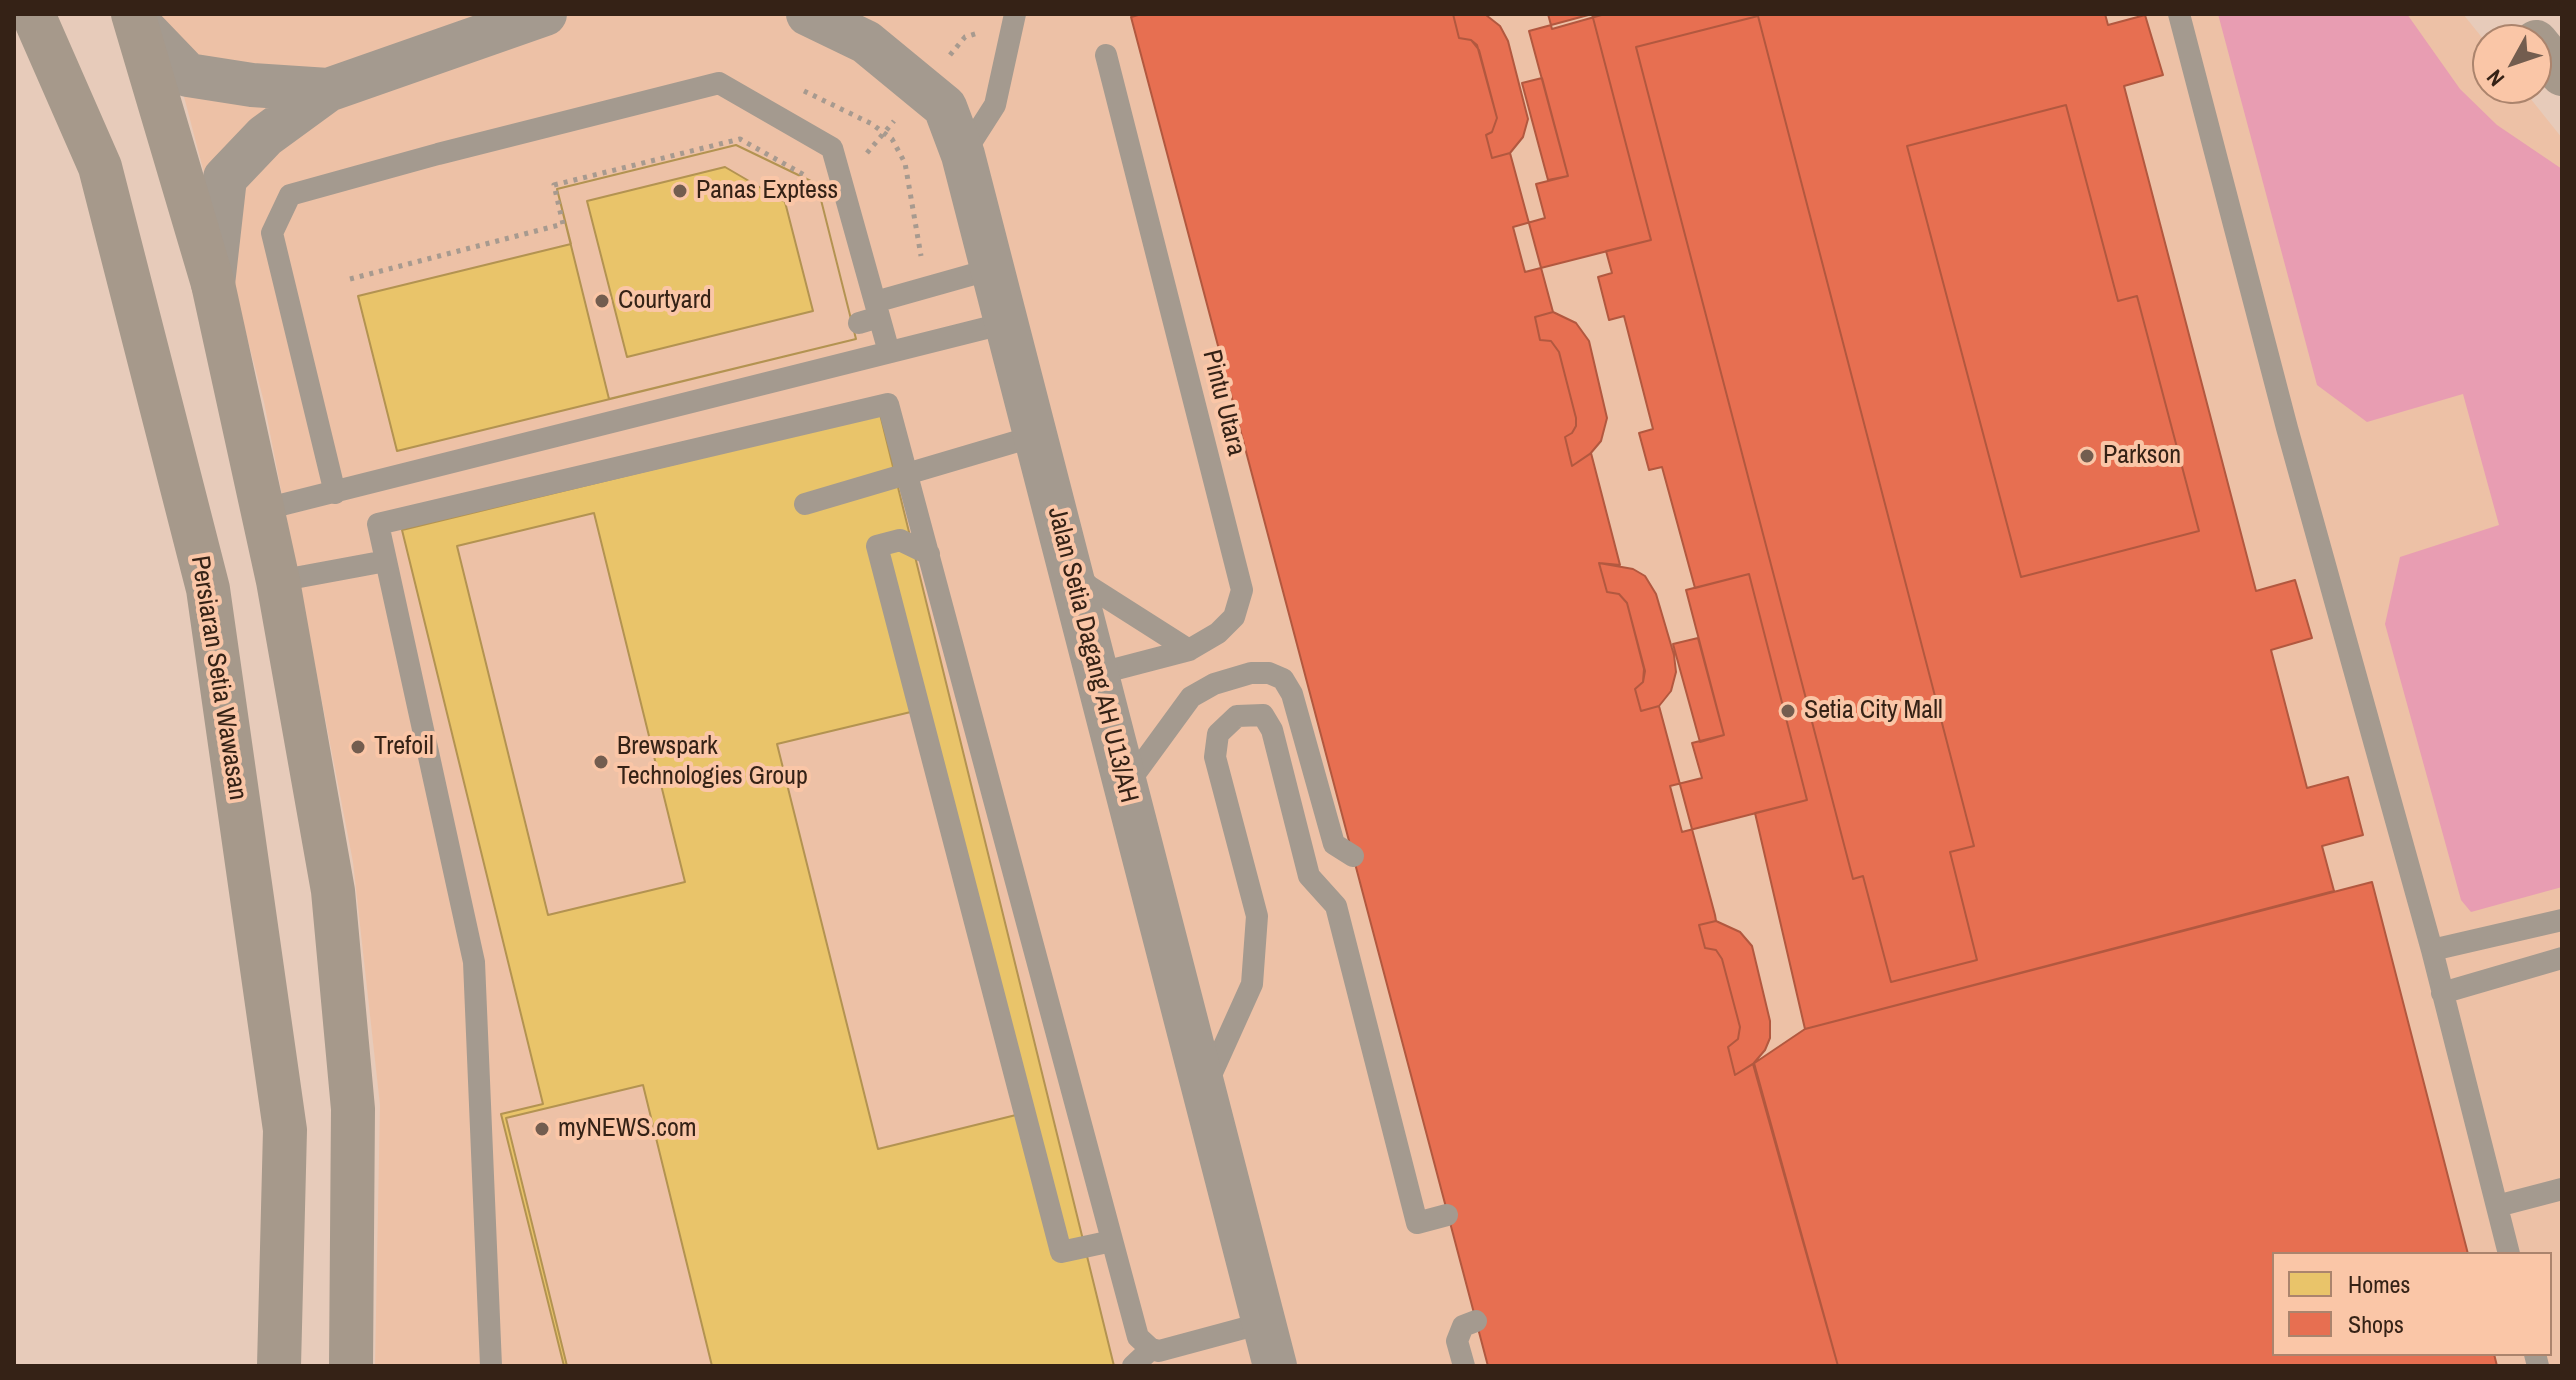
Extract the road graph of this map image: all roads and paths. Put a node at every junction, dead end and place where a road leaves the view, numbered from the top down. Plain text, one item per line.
1 (33, 14) edge
2 (545, 14) edge
3 (808, 14) edge
4 (1015, 14) edge
5 (2179, 14) edge
6 (136, 18) edge
7 (486, 24) edge
8 (1106, 55) dead end
9 (793, 86) dead end
10 (328, 90) junction
11 (963, 155) junction
12 (819, 183) dead end
13 (992, 269) junction
14 (868, 276) junction
15 (350, 279) dead end
16 (846, 283) dead end
17 (213, 284) junction
18 (927, 288) junction
19 (871, 314) junction
20 (1006, 323) junction
21 (889, 352) junction
22 (1035, 436) junction
23 (907, 472) junction
24 (335, 493) junction
25 (805, 504) dead end
26 (261, 510) junction
27 (929, 554) junction
28 (386, 561) junction
29 (1069, 570) junction
30 (278, 581) junction
31 (1189, 650) junction
32 (1097, 674) junction
33 (1126, 787) junction
34 (1353, 856) dead end
35 (2562, 920) edge
36 (2432, 950) junction
37 (2562, 958) edge
38 (2442, 993) junction
39 (1204, 1091) junction
40 (2562, 1189) edge
41 (2497, 1206) junction
42 (1447, 1215) dead end
43 (1112, 1241) junction
44 (2508, 1252) edge
45 (1476, 1321) dead end
46 (1263, 1323) junction
47 (1151, 1349) junction
48 (279, 1366) edge
49 (351, 1366) edge
50 (491, 1366) edge
51 (1133, 1366) edge
52 (1275, 1366) edge
53 (1281, 1366) edge
54 (1464, 1366) edge

1 - 48 street, Persiaran Setia Wawasan
2 - 7 street
3 - 11 street, Jalan Setia Dagang AH U13/AH
4 - 11 lane
5 - 36 lane
6 - 10 street
6 - 17 street
7 - 10 street
8 - 31 lane, Pintu Utara
9 - 18 path
10 - 17 street
11 - 13 street, Jalan Setia Dagang AH U13/AH
12 - 15 path
13 - 18 lane
13 - 20 street, Jalan Setia Dagang AH U13/AH
14 - 16 lane
14 - 19 lane
14 - 24 lane
17 - 26 street
18 - 19 lane
19 - 21 lane
20 - 21 lane
20 - 22 street, Jalan Setia Dagang AH U13/AH
21 - 24 lane
22 - 23 lane
22 - 29 street, Jalan Setia Dagang AH U13/AH
23 - 25 lane
23 - 27 lane
23 - 28 lane
24 - 26 lane
26 - 30 street
27 - 43 lane
27 - 43 lane
28 - 30 lane
28 - 50 lane
29 - 31 lane
29 - 32 street, Jalan Setia Dagang AH U13/AH
30 - 49 street
31 - 32 lane, Pintu Utara
32 - 33 street, Jalan Setia Dagang AH U13/AH
33 - 34 lane
33 - 39 street, Jalan Setia Dagang AH U13/AH
35 - 36 lane
36 - 38 lane
37 - 38 lane
38 - 41 lane
39 - 42 lane
39 - 46 street, Jalan Setia Dagang AH U13/AH
40 - 41 lane
41 - 44 lane
43 - 47 lane
45 - 54 lane
46 - 47 lane
46 - 52 street, Jalan Setia Dagang AH U13/AH
46 - 53 lane
47 - 51 lane

